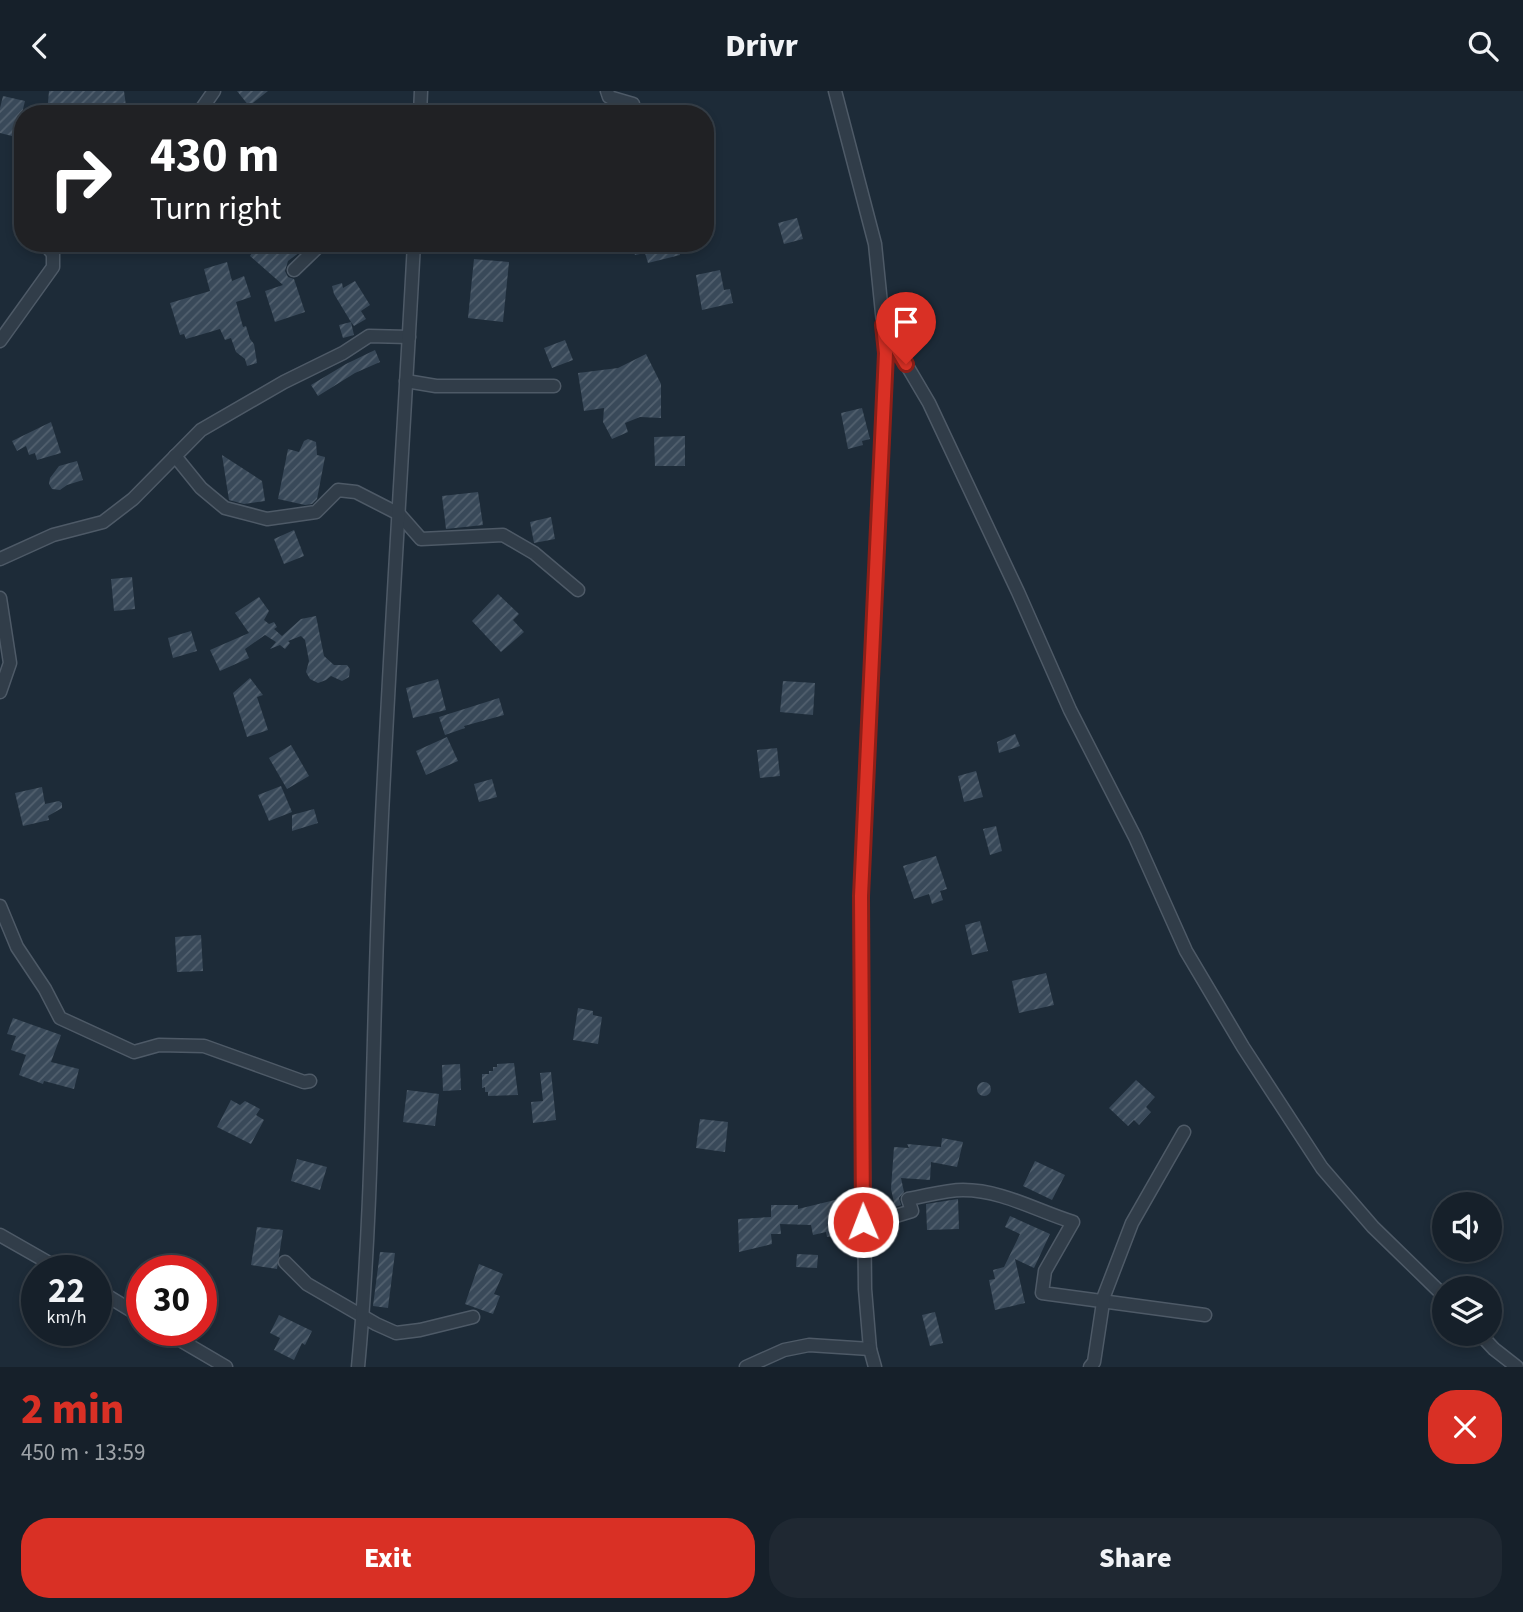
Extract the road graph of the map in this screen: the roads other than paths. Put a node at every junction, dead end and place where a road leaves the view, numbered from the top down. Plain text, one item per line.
1 (607, 91) edge
2 (835, 91) edge
3 (634, 104) dead end
4 (51, 252) edge
5 (313, 252) edge
6 (414, 252) edge
7 (294, 270) dead end
8 (883, 325) junction
9 (409, 337) junction
10 (0, 341) edge
11 (406, 381) junction
12 (554, 386) dead end
13 (175, 456) junction
14 (399, 513) junction
15 (0, 559) edge
16 (578, 590) dead end
17 (0, 598) edge
18 (2, 619) edge
19 (0, 692) edge
20 (0, 906) edge
21 (310, 1081) dead end
22 (1184, 1132) dead end
23 (863, 1222) junction
24 (0, 1235) edge
25 (35, 1255) edge
26 (285, 1262) dead end
27 (1432, 1284) edge
28 (1103, 1300) junction
29 (1205, 1315) dead end
30 (363, 1317) junction
31 (473, 1317) dead end
32 (190, 1346) edge
33 (1491, 1346) edge
34 (870, 1349) junction
35 (226, 1367) edge
36 (358, 1367) edge
37 (746, 1367) edge
38 (875, 1367) edge
39 (1090, 1367) edge
40 (1517, 1367) edge

1 - 3 street
2 - 8 street
4 - 10 street
5 - 7 street
6 - 9 street
8 - 23 street
8 - 27 street
9 - 11 street
9 - 13 street
11 - 12 street
11 - 14 street
13 - 14 street
13 - 15 street
14 - 16 street
14 - 30 street
17 - 18 street
18 - 19 street
20 - 21 street
22 - 28 street
23 - 28 street
23 - 34 street
24 - 25 street
26 - 30 street
28 - 29 street
28 - 39 street
30 - 31 street
30 - 36 street
32 - 35 street
33 - 40 street
34 - 37 street
34 - 38 street

